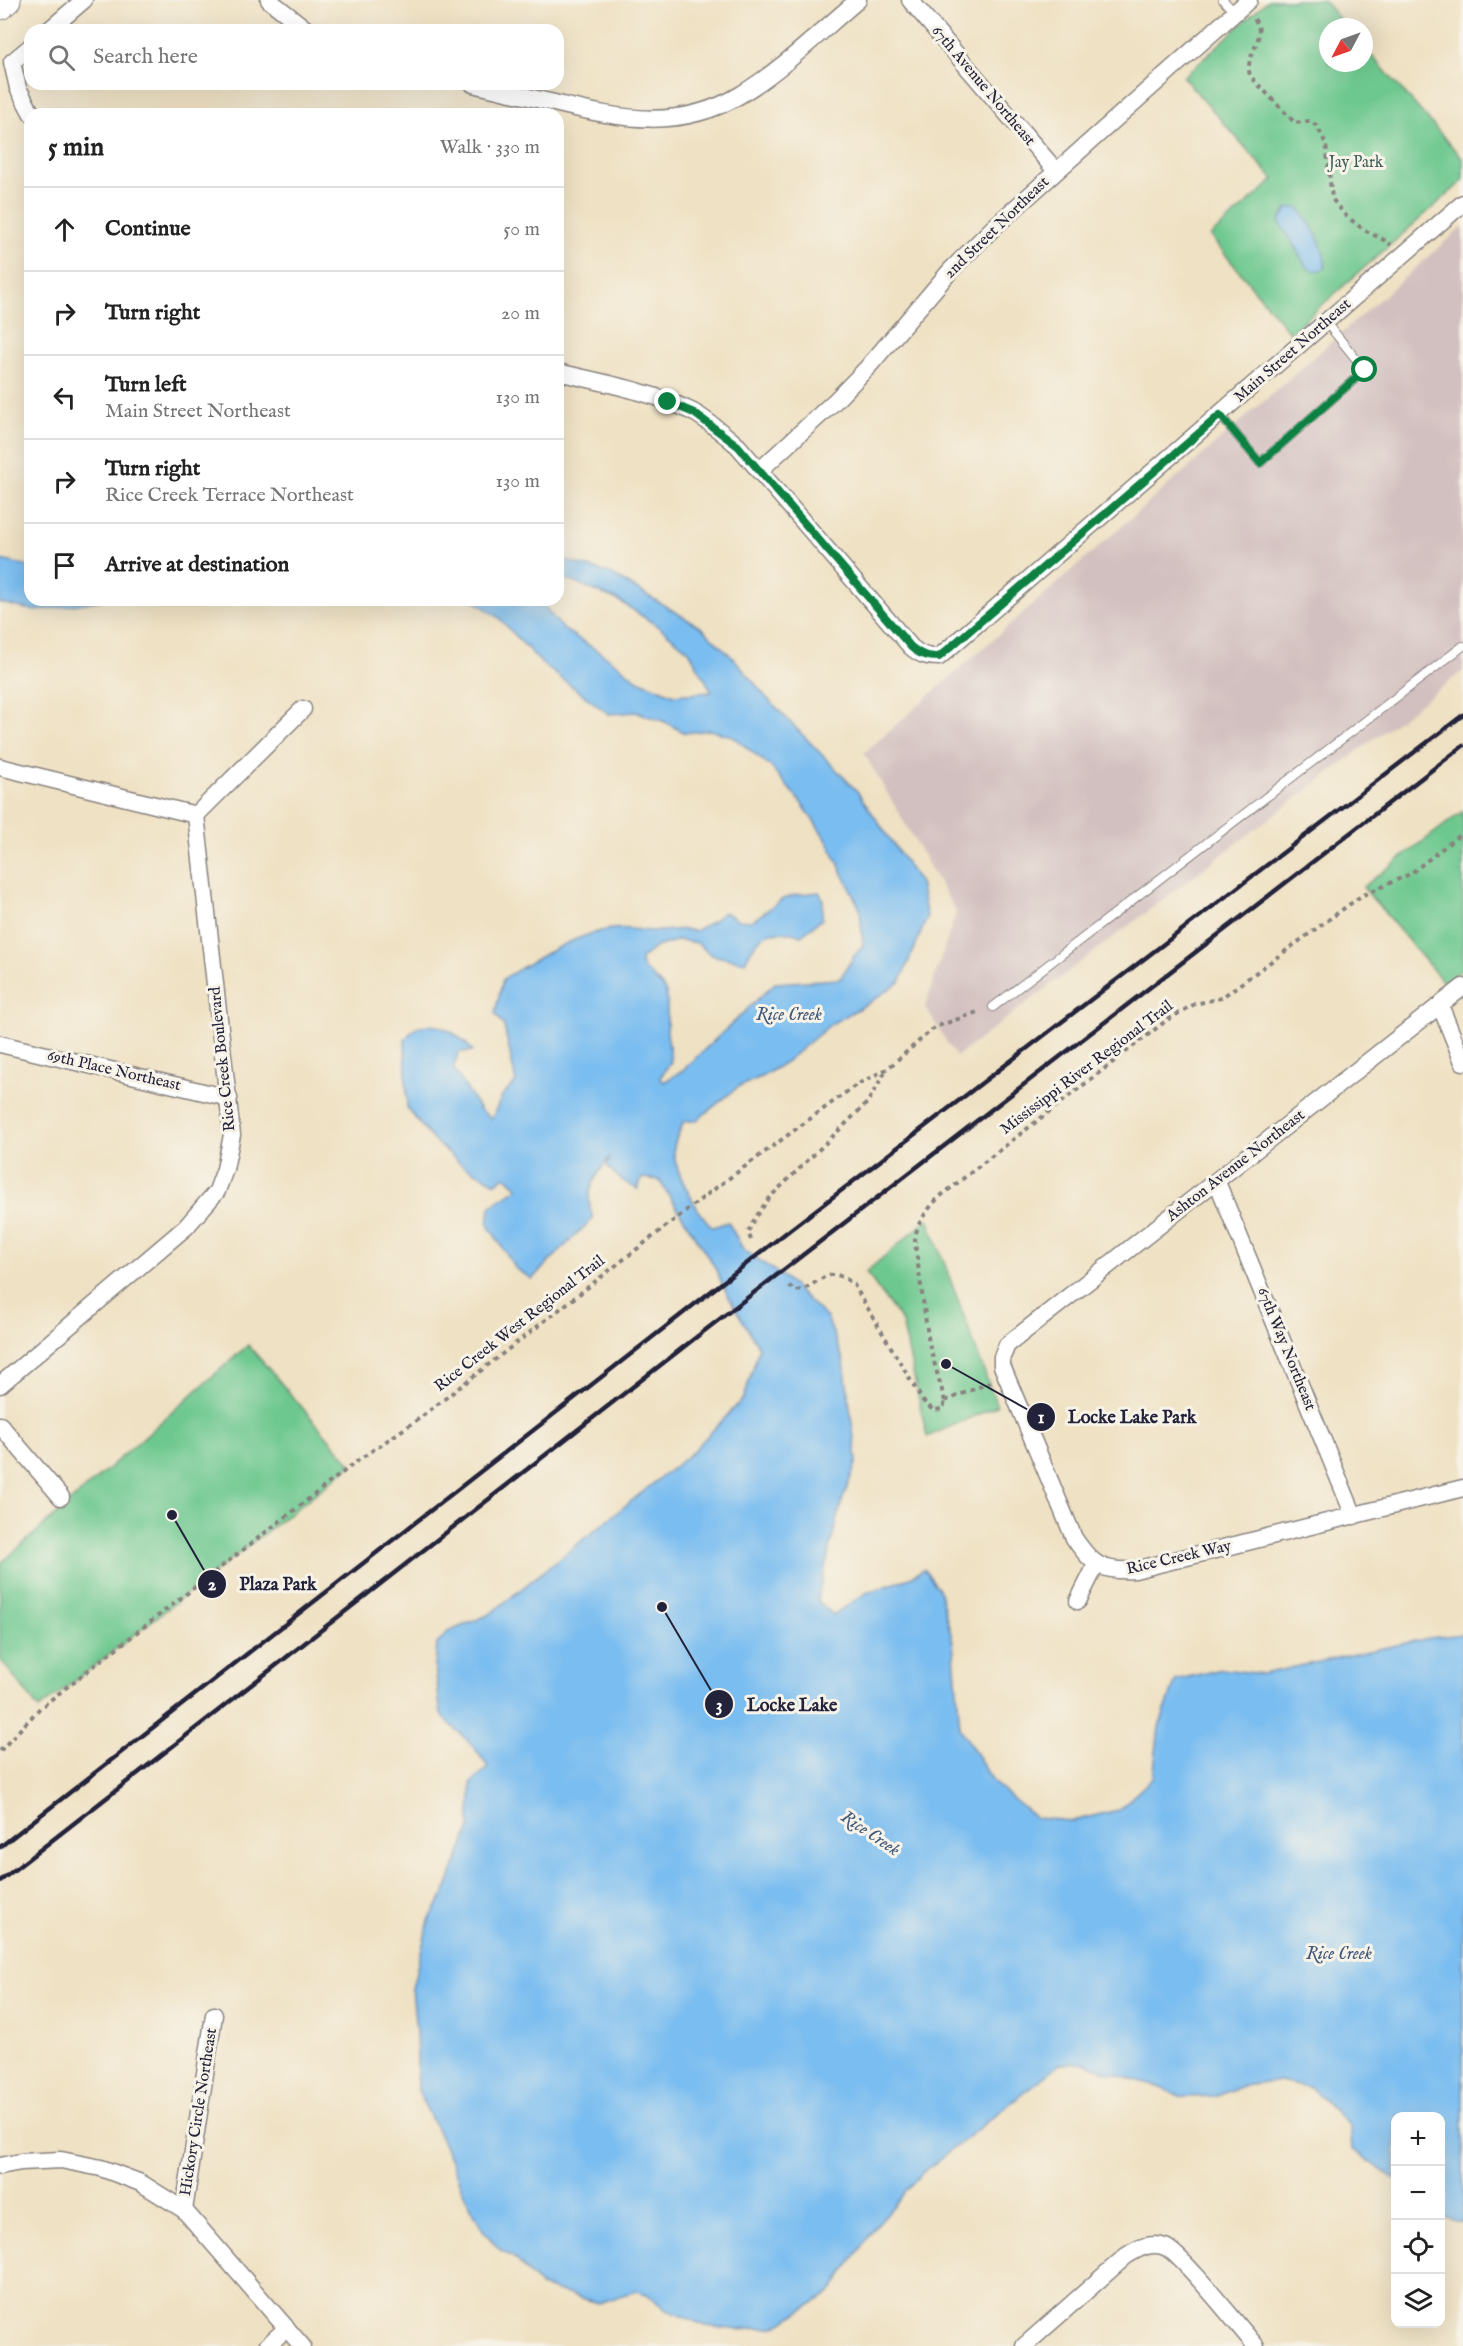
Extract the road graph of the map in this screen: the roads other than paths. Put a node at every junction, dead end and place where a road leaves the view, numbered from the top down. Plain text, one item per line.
1 (7, 0) edge
2 (84, 0) edge
3 (269, 0) edge
4 (858, 0) edge
5 (910, 0) edge
6 (1223, 0) edge
7 (0, 6) edge
8 (1242, 6) edge
9 (57, 24) edge
10 (299, 24) edge
11 (24, 52) edge
12 (499, 90) edge
13 (30, 108) edge
14 (1056, 171) junction
15 (1463, 203) edge
16 (1326, 322) junction
17 (564, 373) edge
18 (1220, 415) junction
19 (759, 471) junction
20 (1463, 646) edge
21 (303, 709) dead end
22 (0, 768) edge
23 (196, 815) junction
24 (1463, 987) edge
25 (1440, 1005) junction
26 (993, 1007) road end
27 (0, 1044) edge
28 (1463, 1062) edge
29 (229, 1098) junction
30 (1217, 1182) junction
31 (0, 1385) edge
32 (0, 1425) edge
33 (1463, 1488) edge
34 (61, 1497) dead end
35 (1354, 1516) junction
36 (1096, 1565) junction
37 (1078, 1601) dead end
38 (214, 2015) dead end
39 (0, 2166) edge
40 (184, 2210) junction
41 (287, 2328) junction
42 (267, 2346) edge
43 (302, 2346) edge
44 (1024, 2346) edge
45 (1256, 2346) edge

1 - 7 main road
2 - 9 street
3 - 10 street
4 - 12 street
5 - 14 street, 67th Avenue Northeast
6 - 8 lane
8 - 14 street, 2nd Street Northeast
11 - 13 street
14 - 19 street, 2nd Street Northeast
15 - 16 street, Main Street Northeast
16 - 18 street, Main Street Northeast
16 - 18 lane
17 - 19 street
18 - 19 street, Main Street Northeast
20 - 26 lane
21 - 23 street
22 - 23 street
23 - 29 street, Rice Creek Boulevard
24 - 25 street, Ashton Avenue Northeast
25 - 28 street
25 - 30 street, Ashton Avenue Northeast
27 - 29 street, 69th Place Northeast
29 - 31 street, Rice Creek Boulevard
30 - 35 street, 67th Way Northeast
30 - 36 street, Ashton Avenue Northeast
32 - 34 street
33 - 35 street, Rice Creek Way
35 - 36 street, Rice Creek Way
36 - 37 street
38 - 40 street, Hickory Circle Northeast
39 - 40 street
40 - 41 street
41 - 42 street
41 - 43 street
44 - 45 street

